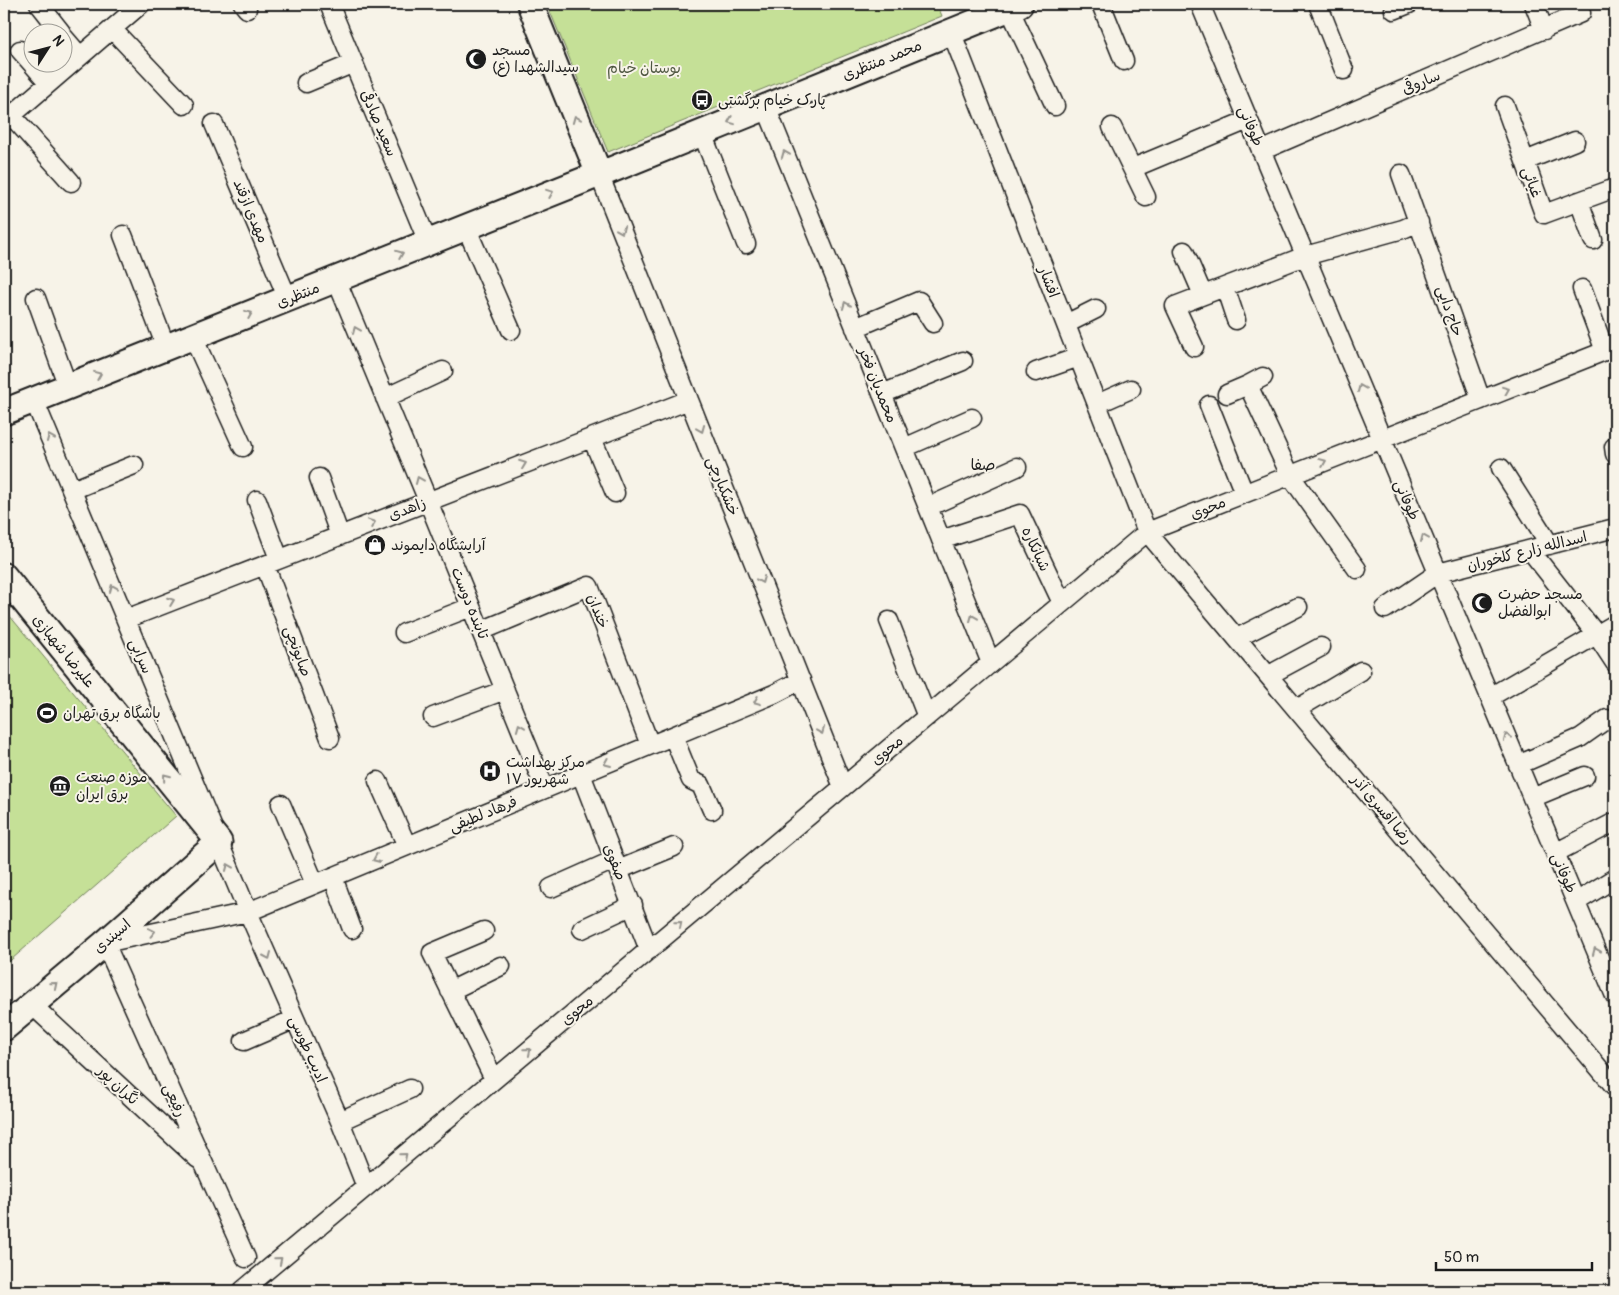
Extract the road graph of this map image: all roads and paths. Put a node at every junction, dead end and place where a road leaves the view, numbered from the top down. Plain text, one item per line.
1 (39, 4) edge
2 (142, 4) edge
3 (328, 4) edge
4 (530, 4) edge
5 (1101, 4) edge
6 (1200, 4) edge
7 (1318, 4) edge
8 (1534, 4) edge
9 (1014, 6) edge
10 (1581, 13) dead end
11 (53, 22) edge
12 (112, 29) junction
13 (1544, 30) junction
14 (951, 31) junction
15 (72, 46) edge
16 (20, 50) dead end
17 (80, 56) junction
18 (1124, 61) dead end
19 (354, 63) junction
20 (1344, 70) dead end
21 (50, 83) junction
22 (306, 83) dead end
23 (184, 105) dead end
24 (1055, 106) dead end
25 (1505, 106) dead end
26 (766, 107) junction
27 (8, 119) edge
28 (1248, 120) junction
29 (214, 124) dead end
30 (1112, 127) dead end
31 (702, 133) junction
32 (1576, 141) dead end
33 (1261, 151) junction
34 (1525, 161) junction
35 (1134, 168) junction
36 (599, 174) junction
37 (1401, 174) dead end
38 (71, 182) dead end
39 (1615, 188) edge
40 (1146, 197) dead end
41 (1579, 201) junction
42 (1419, 222) junction
43 (466, 227) junction
44 (122, 235) dead end
45 (1593, 240) dead end
46 (428, 242) junction
47 (746, 244) dead end
48 (1184, 251) dead end
49 (1305, 256) junction
50 (336, 279) junction
51 (1225, 287) junction
52 (1582, 289) dead end
53 (1203, 295) junction
54 (36, 298) dead end
55 (288, 298) junction
56 (1096, 309) dead end
57 (1236, 320) dead end
58 (933, 322) dead end
59 (1066, 324) junction
60 (855, 328) junction
61 (511, 330) dead end
62 (192, 336) junction
63 (166, 347) junction
64 (1194, 347) dead end
65 (1610, 349) edge
66 (1079, 357) junction
67 (963, 361) dead end
68 (443, 371) dead end
69 (1036, 372) dead end
70 (68, 387) junction
71 (1132, 389) dead end
72 (882, 394) junction
73 (1227, 394) dead end
74 (385, 398) junction
75 (34, 400) junction
76 (689, 400) junction
77 (1482, 400) junction
78 (1097, 404) junction
79 (1210, 405) dead end
80 (4, 412) edge
81 (972, 418) dead end
82 (592, 438) junction
83 (1382, 439) junction
84 (243, 447) dead end
85 (904, 448) junction
86 (134, 465) dead end
87 (1017, 467) dead end
88 (1501, 468) dead end
89 (1290, 475) junction
90 (319, 478) dead end
91 (72, 490) junction
92 (615, 493) dead end
93 (1244, 493) junction
94 (257, 500) dead end
95 (428, 501) junction
96 (928, 506) junction
97 (1615, 528) edge
98 (1147, 532) junction
99 (340, 536) junction
100 (942, 540) junction
101 (1550, 545) junction
102 (1530, 550) junction
103 (272, 562) junction
104 (1357, 569) dead end
105 (1438, 573) junction
106 (4, 576) edge
107 (1062, 603) junction
108 (471, 607) junction
109 (1298, 607) dead end
110 (1384, 609) dead end
111 (126, 618) junction
112 (889, 621) dead end
113 (1615, 624) edge
114 (481, 631) junction
115 (404, 634) dead end
116 (1596, 634) junction
117 (1237, 638) junction
118 (1321, 647) dead end
119 (991, 663) junction
120 (1615, 663) edge
121 (1360, 671) dead end
122 (1269, 675) junction
123 (801, 680) junction
124 (505, 690) junction
125 (1490, 697) junction
126 (1298, 709) junction
127 (927, 717) junction
128 (433, 718) dead end
129 (1606, 719) dead end
130 (673, 736) junction
131 (330, 738) dead end
132 (650, 745) junction
133 (1518, 765) junction
134 (580, 774) junction
135 (1584, 776) dead end
136 (378, 781) dead end
137 (843, 787) junction
138 (545, 789) junction
139 (1532, 798) junction
140 (281, 804) dead end
141 (712, 810) dead end
142 (1615, 822) edge
143 (219, 842) junction
144 (407, 846) junction
145 (674, 847) dead end
146 (1555, 853) junction
147 (616, 865) junction
148 (333, 876) junction
149 (1615, 878) edge
150 (315, 884) junction
151 (551, 888) dead end
152 (1576, 902) junction
153 (633, 905) junction
154 (248, 912) junction
155 (352, 929) dead end
156 (582, 929) dead end
157 (484, 931) dead end
158 (105, 943) junction
159 (649, 950) junction
160 (501, 966) dead end
161 (1612, 977) edge
162 (450, 991) junction
163 (1615, 996) edge
164 (31, 1004) junction
165 (295, 1019) junction
166 (4, 1028) edge
167 (244, 1041) dead end
168 (494, 1080) junction
169 (1615, 1087) edge
170 (410, 1089) dead end
171 (340, 1121) junction
172 (204, 1165) junction
173 (366, 1187) junction
174 (246, 1258) dead end
175 (242, 1291) edge

1 - 11 street
2 - 12 street
3 - 19 street, سعید صادقی
36 -> 4 main road, خشکبارچی
5 - 18 street
6 - 28 street, طوفانی
7 - 20 street
8 - 13 street
9 - 14 main road, محمد منتظری
9 - 24 street
10 - 13 street, ساروقی
12 - 17 street
12 - 23 street
13 - 33 street, ساروقی
14 - 26 main road, محمد منتظری
14 - 59 street, افشار
15 - 17 street
16 - 21 street
17 - 21 street
19 - 22 street
19 - 46 street, سعید صادقی
21 - 27 street
25 - 34 street, غیائی
26 -> 31 main road, محمد منتظری
60 -> 26 street, محمدیان فخر
27 - 38 street
28 - 33 street, طوفانی
28 - 35 street
29 - 55 street, مهدی ازقند
30 - 35 street
31 - 36 main road, محمد منتظری
31 - 47 street
32 - 34 street
33 - 49 street, طوفانی
34 - 41 street, غیائی
35 - 40 street
43 -> 36 main road, منتظری
36 -> 76 street, خشکبارچی
37 - 42 street, حاج دایی
39 - 41 street, غیائی
41 - 45 street
42 - 49 street
42 - 77 street, حاج دایی
43 - 46 main road, منتظری
43 - 61 street
44 - 63 street
50 -> 46 main road, منتظری
48 - 53 street
49 - 51 street
83 -> 49 street, طوفانی
50 - 55 main road, منتظری
74 -> 50 street, تابنده دوست
51 - 53 street
51 - 57 street
52 - 65 street
53 - 64 street
54 - 70 street
62 -> 55 main road, منتظری
56 - 59 street
58 - 60 street
59 - 66 street, افشار
60 - 72 street, محمدیان فخر
62 - 63 main road, منتظری
62 - 84 street
70 -> 63 main road, منتظری
77 -> 65 street, محوی
66 - 69 street
66 - 78 street, افشار
67 - 72 street
68 - 74 street
70 - 75 main road, منتظری
71 - 78 street
72 - 85 street, محمدیان فخر
73 - 89 street
95 -> 74 street, تابنده دوست
75 - 80 main road, منتظری
91 -> 75 street, سرابی
76 - 82 street, زاهدی
76 -> 123 street, خشکبارچی
77 - 83 street, محوی
78 - 98 street, افشار
79 - 93 street
81 - 85 street
82 - 92 street
95 -> 82 street, زاهدی
89 -> 83 street, محوی
105 -> 83 street, طوفانی
85 - 96 street, محمدیان فخر
86 - 91 street
87 - 96 street
88 - 101 street
89 - 93 street, محوی
89 - 104 street
90 - 99 street
111 -> 91 street, سرابی
93 - 98 street, محوی
94 - 103 street, صابونچی
99 -> 95 street, زاهدی
95 - 108 street, تابنده دوست
96 - 100 street, محمدیان فخر
97 - 101 street, اسدالله زارع کلخوران
98 - 107 street, محوی
98 - 117 street, رضا افسری آذر
99 - 103 street, زاهدی
100 - 107 street, شبانکاره
119 -> 100 street, محمدیان فخر
101 - 102 street, اسدالله زارع کلخوران
102 - 105 street, اسدالله زارع کلخوران
102 - 116 street
111 -> 103 street, زاهدی
103 - 131 street, صابونچی
105 - 110 street, اسدالله زارع کلخوران
105 - 125 street, طوفانی
143 -> 106 main road, علیرضا شهبازی
107 - 119 street, محوی
108 - 114 street, تابنده دوست
108 - 115 street
109 - 117 street
111 - 143 street, سرابی
112 - 127 street
113 - 116 street
114 - 124 street, تابنده دوست
114 - 132 street, خندان
116 - 120 street
116 - 125 street
117 - 122 street, رضا افسری آذر
118 - 122 street
119 - 127 street, محوی
121 - 126 street
122 - 126 street, رضا افسری آذر
123 -> 130 street, فرهاد لطیفی
123 -> 137 street, خشکبارچی
124 - 128 street
138 -> 124 street, تابنده دوست
133 -> 125 street, طوفانی
126 - 169 street, رضا افسری آذر
127 - 137 street, محوی
129 - 133 street
130 - 132 street, فرهاد لطیفی
130 - 141 street
132 -> 134 street, فرهاد لطیفی
133 - 139 street, طوفانی
134 - 138 street, فرهاد لطیفی
134 - 147 street, صفوی
135 - 139 street
136 - 144 street
159 -> 137 street, محوی
138 - 144 street, فرهاد لطیفی
139 - 146 street, طوفانی
140 - 150 street
142 - 146 street
154 -> 143 street, سرابی
143 - 158 main road, اسپندی
144 -> 148 street, فرهاد لطیفی
145 - 147 street
146 - 152 street, طوفانی
147 - 151 street
147 - 153 street, صفوی
148 - 150 street, فرهاد لطیفی
148 - 155 street
149 - 152 street
150 - 154 street, فرهاد لطیفی
161 -> 152 street, طوفانی
153 - 156 street
153 - 159 street, صفوی
158 -> 154 street, فرهاد لطیفی
154 -> 165 street, ادیب طوسی
157 - 162 street
164 -> 158 main road, اسپندی
158 - 172 street, رفیعی
168 -> 159 street, محوی
160 - 162 street
161 - 163 street, طوفانی
162 - 168 street
164 - 166 main road, اسپندی
164 - 172 street, نگران پور
165 - 167 street
165 - 171 street, ادیب طوسی
173 -> 168 street, محوی
170 - 171 street
171 - 173 street, ادیب طوسی
172 - 174 street, رفیعی
175 -> 173 street, محوی

